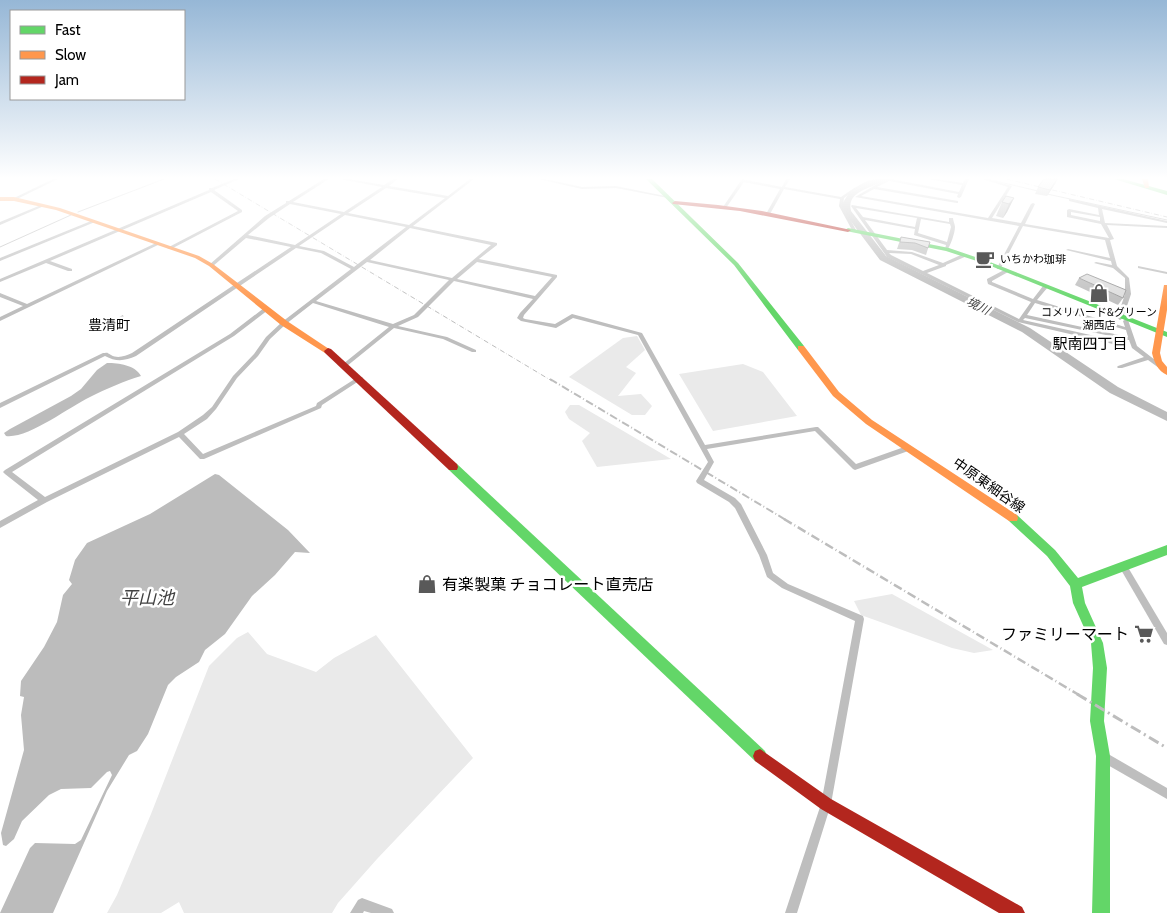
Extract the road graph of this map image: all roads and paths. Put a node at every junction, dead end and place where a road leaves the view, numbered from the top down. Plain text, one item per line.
1 (93, 222) joint
2 (136, 222) edge
3 (220, 222) edge
4 (263, 222) edge
5 (332, 222) edge
6 (386, 222) edge
7 (416, 222) edge
8 (694, 222) edge
9 (810, 222) edge
10 (851, 222) edge
11 (864, 222) edge
12 (881, 222) edge
13 (918, 222) edge
14 (943, 222) edge
15 (1007, 222) edge
16 (1093, 222) edge
17 (950, 223) joint
18 (1023, 224) junction
19 (1103, 224) junction
20 (410, 226) junction
21 (1156, 226) junction
22 (1167, 227) edge
23 (916, 228) junction
24 (117, 230) junction
25 (856, 230) junction
26 (1154, 232) dead end
27 (872, 233) junction
28 (245, 236) junction
29 (1108, 239) junction
30 (158, 244) junction
31 (294, 246) junction
32 (948, 247) junction
33 (169, 248) junction
34 (1068, 250) dead end
35 (885, 251) junction
36 (1092, 251) dead end
37 (965, 255) junction
38 (1113, 257) junction
39 (0, 260) edge
40 (365, 260) junction
41 (475, 260) junction
42 (46, 261) junction
43 (1096, 262) dead end
44 (211, 265) junction
45 (944, 265) junction
46 (1116, 266) junction
47 (1140, 267) dead end
48 (355, 269) junction
49 (1003, 269) junction
50 (70, 270) dead end
51 (1167, 273) edge
52 (923, 274) junction
53 (452, 280) junction
54 (0, 282) edge
55 (238, 286) junction
56 (1045, 287) junction
57 (1166, 294) edge
58 (0, 295) edge
59 (537, 298) junction
60 (1034, 301) junction
61 (314, 302) junction
62 (27, 306) junction
63 (266, 309) junction
64 (1024, 316) junction
65 (0, 319) edge
66 (1020, 321) junction
67 (284, 323) junction
68 (1124, 323) junction
69 (393, 326) junction
70 (1162, 334) edge
71 (1130, 339) junction
72 (474, 351) dead end
73 (1148, 358) junction
74 (345, 365) junction
75 (1120, 367) dead end
76 (1164, 369) edge
77 (360, 378) junction
78 (0, 406) edge
79 (180, 434) junction
80 (704, 447) junction
81 (910, 448) junction
82 (44, 500) junction
83 (0, 525) edge
84 (1167, 550) edge
85 (1123, 566) junction
86 (1076, 584) junction
87 (1167, 641) edge
88 (1103, 756) junction
89 (1167, 794) edge
90 (826, 804) junction
91 (356, 913) edge
92 (388, 913) edge
93 (791, 913) edge
94 (1016, 913) edge
95 (1101, 913) edge

1 - 24 street
1 - 39 street
2 - 24 street
3 - 33 street
4 - 28 street
5 - 31 street
6 - 20 street
7 - 20 street
8 - 81 street, 中原東細谷線
9 - 25 street
10 - 25 street
11 - 27 street
12 - 23 street
13 - 23 street
14 - 17 street
15 - 18 street
16 - 19 street
17 - 32 street
18 - 29 street
18 - 49 street
19 - 21 street
19 - 29 street
20 - 40 street
20 - 41 street
21 - 22 street
21 - 26 street
23 - 32 street
24 - 30 street
24 - 42 street
25 - 27 street
27 - 32 street
27 - 35 street
28 - 31 street
28 - 44 street
29 - 38 street
30 - 33 street
30 - 62 street
31 - 48 street
31 - 55 street
32 - 37 street
33 - 44 street
34 - 38 street
35 - 45 street
35 - 52 street
36 - 38 street
37 - 45 street
37 - 49 street
38 - 46 street
40 - 48 street
40 - 53 street
41 - 53 street
41 - 59 street
42 - 50 street
42 - 54 street
43 - 46 street
44 - 55 street
45 - 52 street
46 - 68 street
47 - 51 street
48 - 61 street
49 - 56 street
49 - 60 street
52 - 66 street
53 - 59 street
53 - 69 street
55 - 63 street
55 - 78 street
56 - 60 street
56 - 68 street
57 - 70 street
58 - 62 street
59 - 80 street
60 - 64 street
60 - 68 street
61 - 67 street
61 - 69 street
62 - 65 street
63 - 67 street
63 - 82 street
64 - 66 street
64 - 71 street
66 - 71 street
67 - 74 street
67 - 79 street
68 - 70 street
68 - 71 street
69 - 72 street
69 - 74 street
70 - 76 street
71 - 73 street
73 - 75 street
73 - 76 street
74 - 77 street
77 - 79 street
77 - 90 street
79 - 82 street
80 - 81 street
80 - 90 street
81 - 86 street, 中原東細谷線
82 - 83 street
84 - 85 street
85 - 86 street
85 - 87 street
86 - 88 street, 中原東細谷線
88 - 89 street
88 - 95 street, 中原東細谷線
90 - 93 street
90 - 94 street
91 - 92 street

